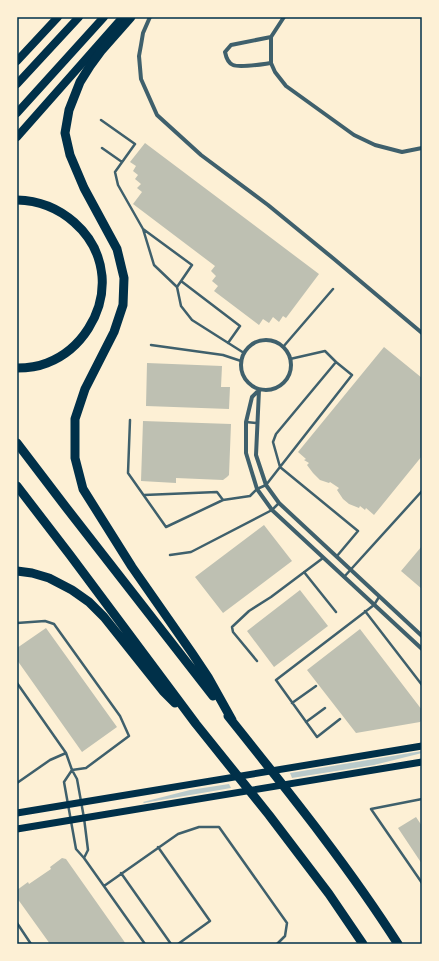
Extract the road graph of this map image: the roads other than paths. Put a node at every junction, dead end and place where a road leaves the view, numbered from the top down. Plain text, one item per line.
1 (58, 17) edge
2 (79, 17) edge
3 (104, 17) edge
4 (123, 17) edge
5 (131, 17) edge
6 (150, 17) edge
7 (284, 17) edge
8 (271, 36) junction
9 (17, 61) edge
10 (271, 63) junction
11 (17, 84) edge
12 (17, 113) edge
13 (102, 120) dead end
14 (17, 137) edge
15 (102, 148) dead end
16 (422, 148) edge
17 (122, 162) junction
18 (17, 200) edge
19 (143, 229) junction
20 (181, 281) junction
21 (177, 287) junction
22 (333, 289) dead end
23 (422, 333) edge
24 (228, 343) junction
25 (151, 345) dead end
26 (283, 347) junction
27 (244, 353) junction
28 (290, 359) junction
29 (241, 361) junction
30 (336, 362) junction
31 (17, 368) edge
32 (259, 390) junction
33 (130, 420) dead end
34 (246, 422) junction
35 (257, 423) junction
36 (17, 443) edge
37 (280, 467) junction
38 (266, 485) junction
39 (17, 486) edge
40 (257, 489) junction
41 (422, 491) edge
42 (143, 495) junction
43 (223, 500) junction
44 (279, 503) junction
45 (272, 510) junction
46 (170, 555) dead end
47 (323, 557) junction
48 (336, 557) junction
49 (351, 570) junction
50 (17, 571) edge
51 (304, 572) junction
52 (344, 577) junction
53 (380, 597) junction
54 (374, 605) junction
55 (365, 611) junction
56 (336, 612) dead end
57 (17, 623) edge
58 (422, 636) edge
59 (422, 649) edge
60 (256, 661) dead end
61 (17, 683) edge
62 (422, 685) edge
63 (316, 686) dead end
64 (19, 688) edge
65 (292, 703) junction
66 (325, 708) dead end
67 (340, 719) dead end
68 (232, 720) junction
69 (306, 722) junction
70 (196, 724) junction
71 (422, 746) edge
72 (66, 753) junction
73 (422, 762) edge
74 (72, 770) junction
75 (17, 783) edge
76 (422, 799) edge
77 (81, 803) junction
78 (68, 805) junction
79 (17, 813) edge
80 (84, 818) junction
81 (70, 820) junction
82 (17, 829) edge
83 (158, 847) junction
84 (84, 858) junction
85 (121, 873) junction
86 (422, 883) edge
87 (104, 886) junction
88 (17, 923) edge
89 (32, 944) edge
90 (145, 944) edge
91 (170, 944) edge
92 (178, 944) edge
93 (277, 944) edge
94 (363, 944) edge
95 (398, 944) edge

1 - 9 highway
2 - 11 highway
3 - 12 highway
4 - 14 highway
5 - 68 highway
6 - 23 street
7 - 8 street
8 - 10 street
8 - 10 street
10 - 16 street
13 - 17 lane
15 - 17 lane
17 - 19 lane
18 - 31 highway
19 - 20 lane
19 - 21 lane
20 - 21 lane
20 - 24 lane
21 - 24 lane
22 - 26 lane
24 - 27 lane
25 - 29 lane
26 - 27 street
26 - 28 street
27 - 29 street
28 - 30 lane
28 - 32 street
29 - 32 street
30 - 37 lane
30 - 37 lane
32 - 34 street
32 - 35 street
33 - 42 lane
34 - 35 lane
34 - 40 street
35 - 38 street
36 - 68 highway
37 - 38 lane
37 - 48 lane
38 - 40 lane
38 - 44 street
39 - 70 highway
40 - 43 lane
40 - 45 street
41 - 49 lane
42 - 43 lane
42 - 43 lane
44 - 45 lane
44 - 48 street
45 - 46 lane
45 - 47 street
47 - 51 lane
47 - 52 street
48 - 49 street
49 - 52 lane
49 - 53 street
50 - 70 highway
51 - 56 lane
51 - 60 lane
52 - 54 street
53 - 54 lane
53 - 58 street
54 - 55 lane
54 - 59 street
55 - 62 lane
55 - 65 lane
57 - 74 lane
61 - 64 lane
63 - 65 lane
64 - 72 lane
65 - 69 lane
66 - 69 lane
67 - 69 lane
68 - 95 highway
70 - 94 highway
71 - 77 main road
72 - 74 lane
72 - 75 lane
73 - 80 main road
74 - 77 lane
74 - 78 lane
76 - 86 lane
77 - 78 main road
77 - 80 lane
78 - 79 main road
78 - 81 lane
80 - 81 main road
80 - 84 lane
81 - 82 main road
81 - 84 lane
83 - 85 lane
83 - 92 lane
83 - 93 lane
84 - 87 lane
85 - 87 lane
85 - 91 lane
87 - 90 lane
88 - 89 lane

